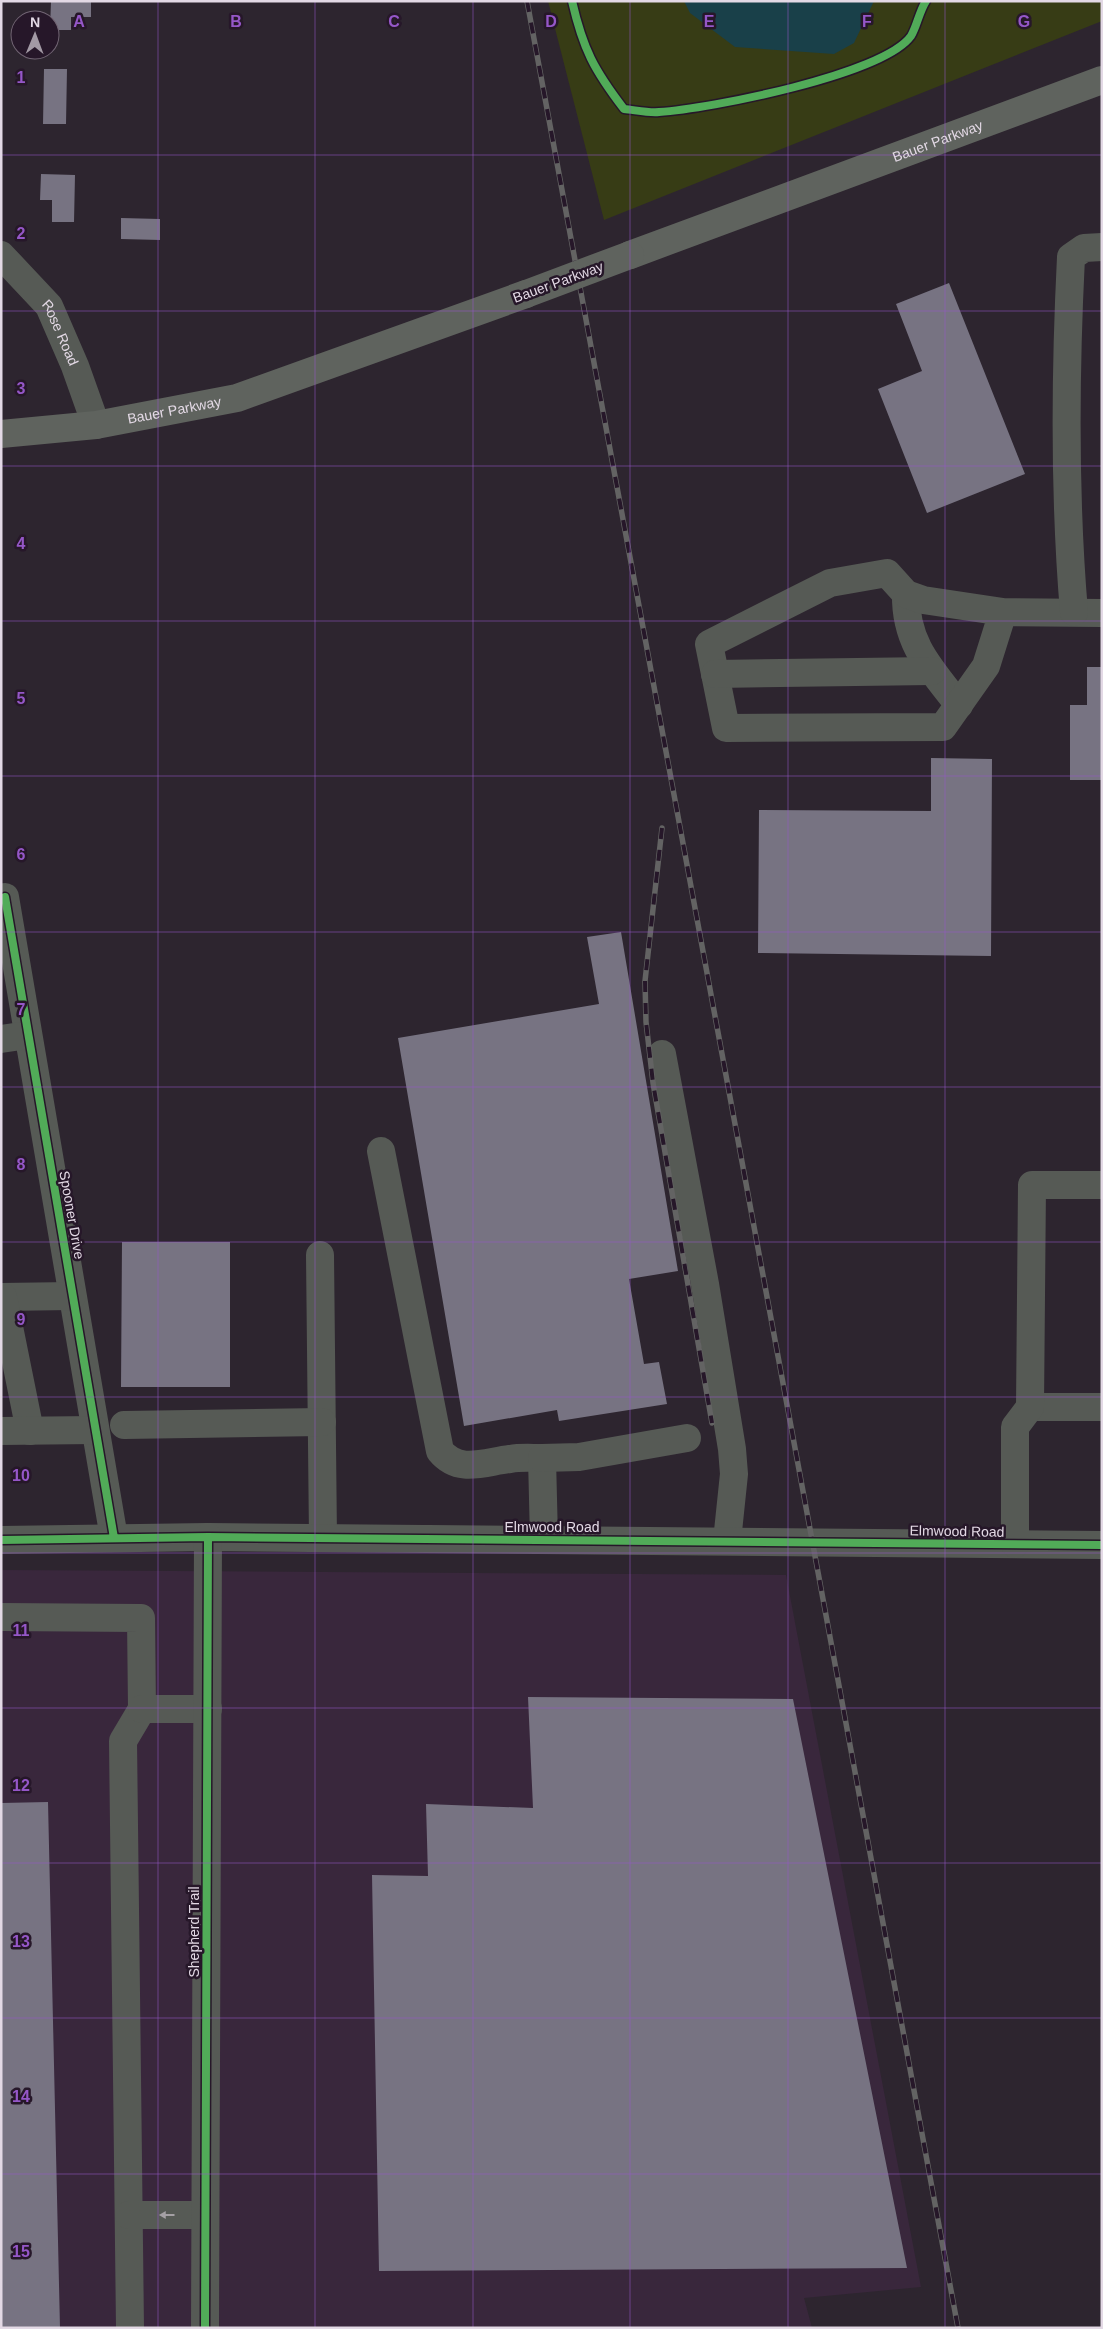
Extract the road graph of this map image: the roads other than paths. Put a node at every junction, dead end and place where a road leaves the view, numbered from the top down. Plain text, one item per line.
1 (1102, 80) edge
2 (1102, 248) edge
3 (1, 255) edge
4 (96, 425) junction
5 (1, 434) edge
6 (906, 594) junction
7 (1003, 612) junction
8 (1074, 612) junction
9 (1102, 613) edge
10 (932, 671) junction
11 (715, 674) junction
12 (959, 705) junction
13 (5, 897) dead end
14 (6, 933) edge
15 (28, 1034) junction
16 (1, 1039) edge
17 (662, 1054) dead end
18 (382, 1151) dead end
19 (1102, 1186) edge
20 (320, 1255) dead end
21 (2, 1296) edge
22 (72, 1296) junction
23 (1030, 1407) junction
24 (1102, 1407) edge
25 (322, 1422) junction
26 (124, 1425) dead end
27 (95, 1430) junction
28 (1, 1431) edge
29 (30, 1431) junction
30 (687, 1438) dead end
31 (542, 1458) junction
32 (208, 1537) junction
33 (114, 1538) junction
34 (323, 1538) junction
35 (544, 1539) junction
36 (1, 1540) edge
37 (727, 1541) junction
38 (1015, 1544) junction
39 (1102, 1545) edge
40 (1, 1617) edge
41 (142, 1708) junction
42 (208, 1709) junction
43 (129, 2215) junction
44 (205, 2215) junction
45 (130, 2328) edge
46 (205, 2328) edge

1 - 4 main road, Bauer Parkway, bridge
2 - 8 street
3 - 4 street, Rose Road
4 - 5 main road, Bauer Parkway
6 - 7 street
6 - 10 street
6 - 11 street
7 - 8 street
7 - 12 street
8 - 9 street
10 - 11 street
10 - 12 street
11 - 12 street
13 - 14 street, Spooner Drive
14 - 15 street, Spooner Drive
15 - 16 street
15 - 22 street, Spooner Drive
17 - 37 street
18 - 31 street
19 - 23 street
20 - 25 street
21 - 22 street
21 - 29 street
22 - 27 street, Spooner Drive
23 - 24 street
23 - 38 street
25 - 26 street
25 - 34 street
27 - 29 street
27 - 33 street, Spooner Drive
28 - 29 street
30 - 31 street
31 - 35 street
32 - 33 street, Elmwood Road
32 - 34 street, Elmwood Road
32 - 42 street, Shepherd Trail
33 - 36 street, Elmwood Road
34 - 35 street, Elmwood Road
35 - 37 street, Elmwood Road
37 - 38 street, Elmwood Road
38 - 39 street, Elmwood Road
40 - 41 street
41 - 42 street
41 - 43 street
42 - 44 street, Shepherd Trail
44 -> 43 street
43 - 45 street
44 - 46 street, Shepherd Trail

